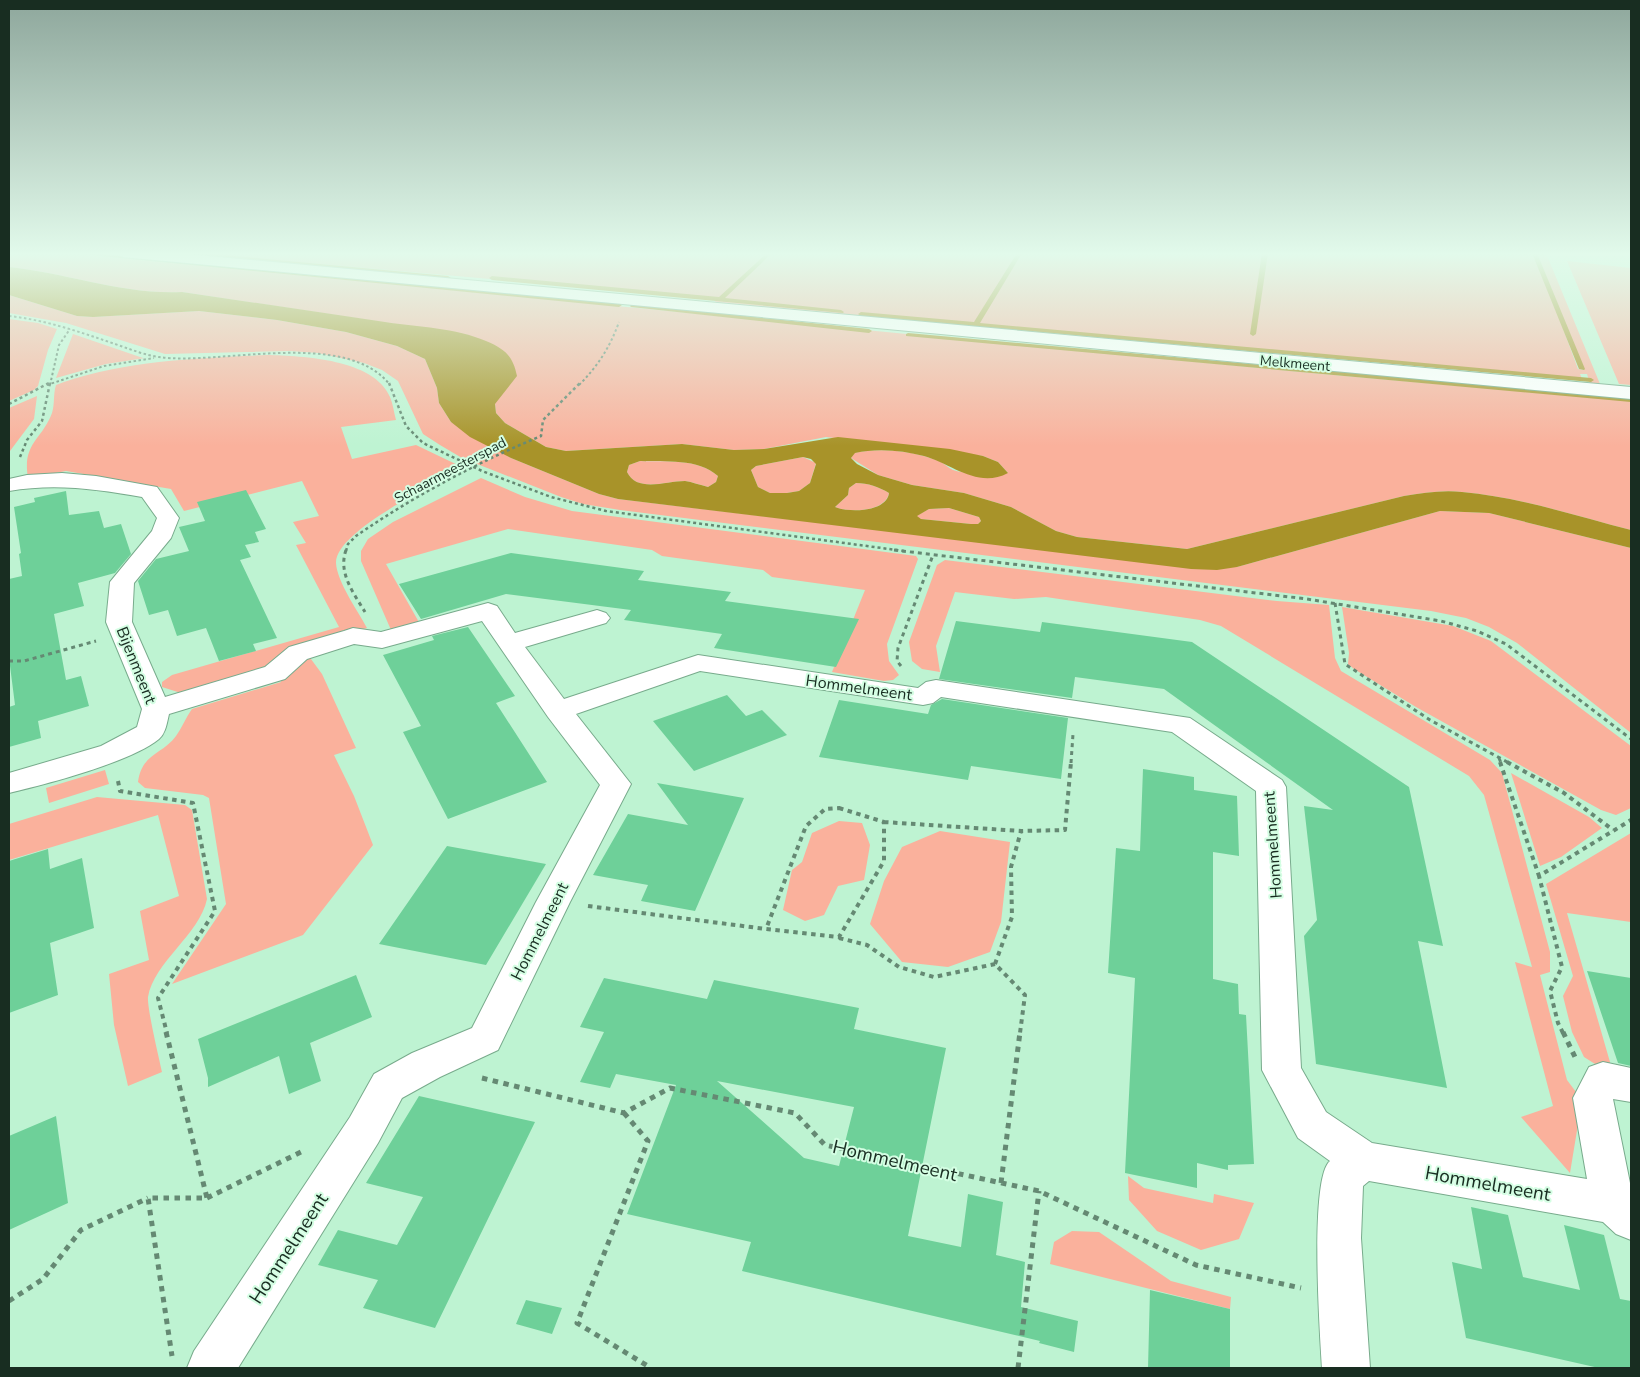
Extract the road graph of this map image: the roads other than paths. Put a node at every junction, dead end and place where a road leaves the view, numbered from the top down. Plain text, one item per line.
1 (798, 317) edge
2 (1631, 394) edge
3 (18, 483) edge
4 (597, 618) dead end
5 (509, 643) junction
6 (156, 709) junction
7 (558, 711) junction
8 (9, 783) edge
9 (1617, 1082) edge
10 (1363, 1161) junction
11 (1622, 1211) edge
12 (211, 1368) edge
13 (1346, 1368) edge

1 - 2 street, Melkmeent
3 - 6 street, Bijenmeent
4 - 5 street
5 - 6 street
5 - 7 street
6 - 8 street, Bijenmeent
7 - 10 street, Hommelmeent
7 - 12 street, Hommelmeent
9 - 11 street
10 - 11 street, Hommelmeent
10 - 13 street

